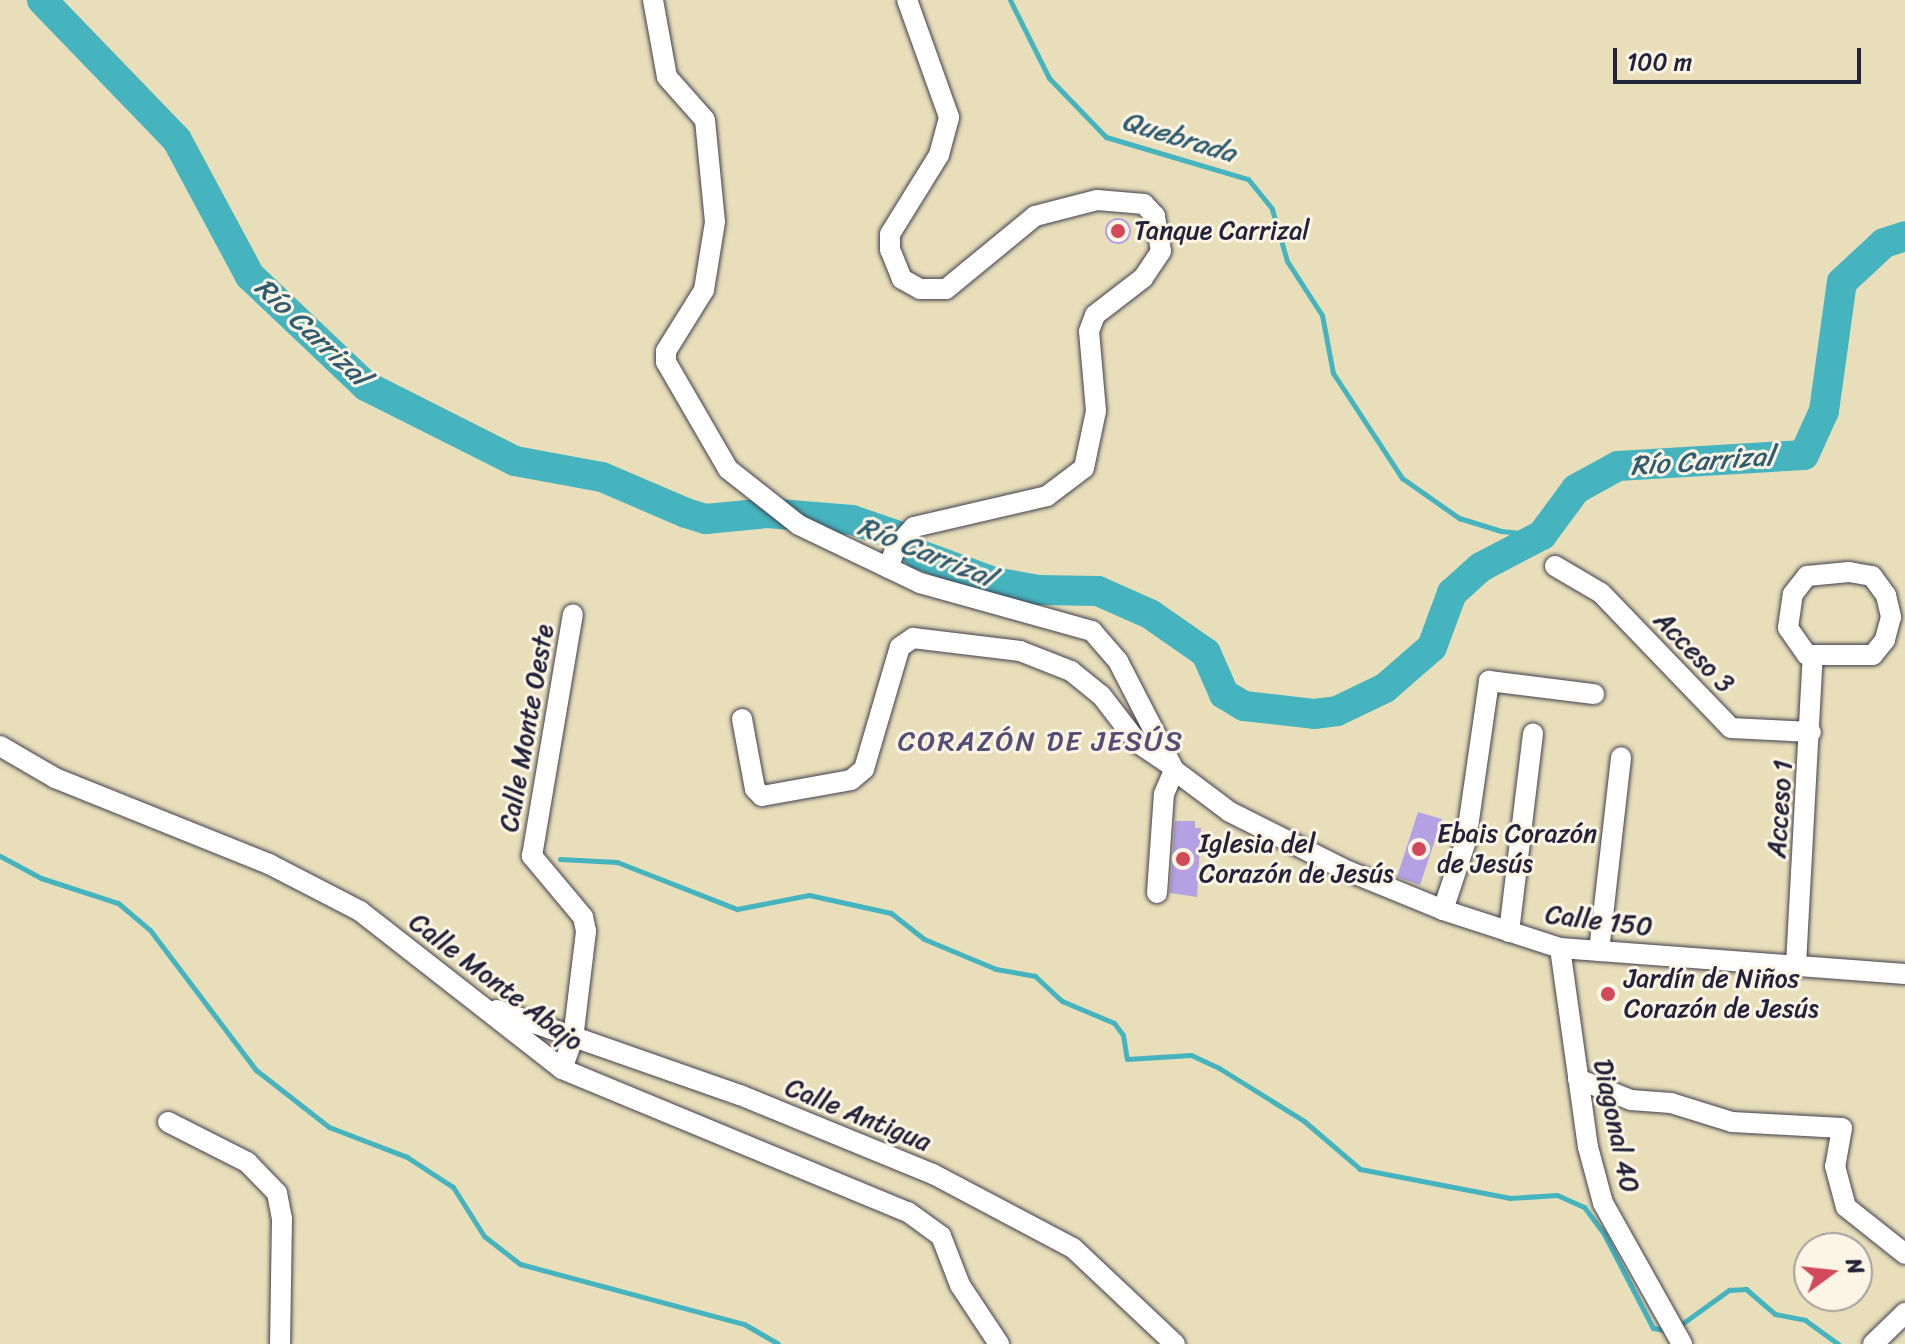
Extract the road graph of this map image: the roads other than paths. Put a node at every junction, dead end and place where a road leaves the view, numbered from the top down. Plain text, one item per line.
1 (653, 0) edge
2 (907, 0) edge
3 (1555, 566) dead end
4 (888, 568) junction
5 (573, 614) dead end
6 (1813, 655) junction
7 (1594, 694) dead end
8 (742, 719) dead end
9 (1811, 732) junction
10 (1533, 733) dead end
11 (0, 746) edge
12 (1621, 757) dead end
13 (1171, 766) junction
14 (1157, 893) dead end
15 (1443, 910) junction
16 (1509, 932) junction
17 (1560, 948) junction
18 (1599, 951) junction
19 (1796, 965) junction
20 (1905, 974) edge
21 (481, 1004) junction
22 (573, 1039) junction
23 (562, 1069) junction
24 (1578, 1079) junction
25 (168, 1122) dead end
26 (1905, 1254) edge
27 (1905, 1313) edge
28 (280, 1344) edge
29 (999, 1344) edge
30 (1175, 1344) edge
31 (1682, 1344) edge
32 (1873, 1344) edge

1 - 4 street, Calle 150
2 - 4 street
3 - 9 street, Acceso 3
4 - 13 street, Calle 150
5 - 22 street, Calle Monte Oeste
6 - 6 street
6 - 9 street, Acceso 1
7 - 15 street
8 - 13 street
9 - 19 street, Acceso 1
10 - 16 street
11 - 21 street, Calle Monte Abajo
12 - 18 street
13 - 14 street
13 - 15 street, Calle 150
15 - 16 street, Calle 150
16 - 17 street, Calle 150
17 - 18 street, Calle 150
17 - 24 street, Diagonal 40
18 - 19 street, Calle 150
19 - 20 street, Calle 150
21 - 22 street, Calle Antigua
21 - 23 street, Calle Monte Abajo
22 - 23 street, Calle Monte Oeste
22 - 30 street, Calle Antigua
23 - 29 street, Calle Monte Abajo
24 - 26 street
24 - 31 street, Diagonal 40
25 - 28 street
27 - 32 street

